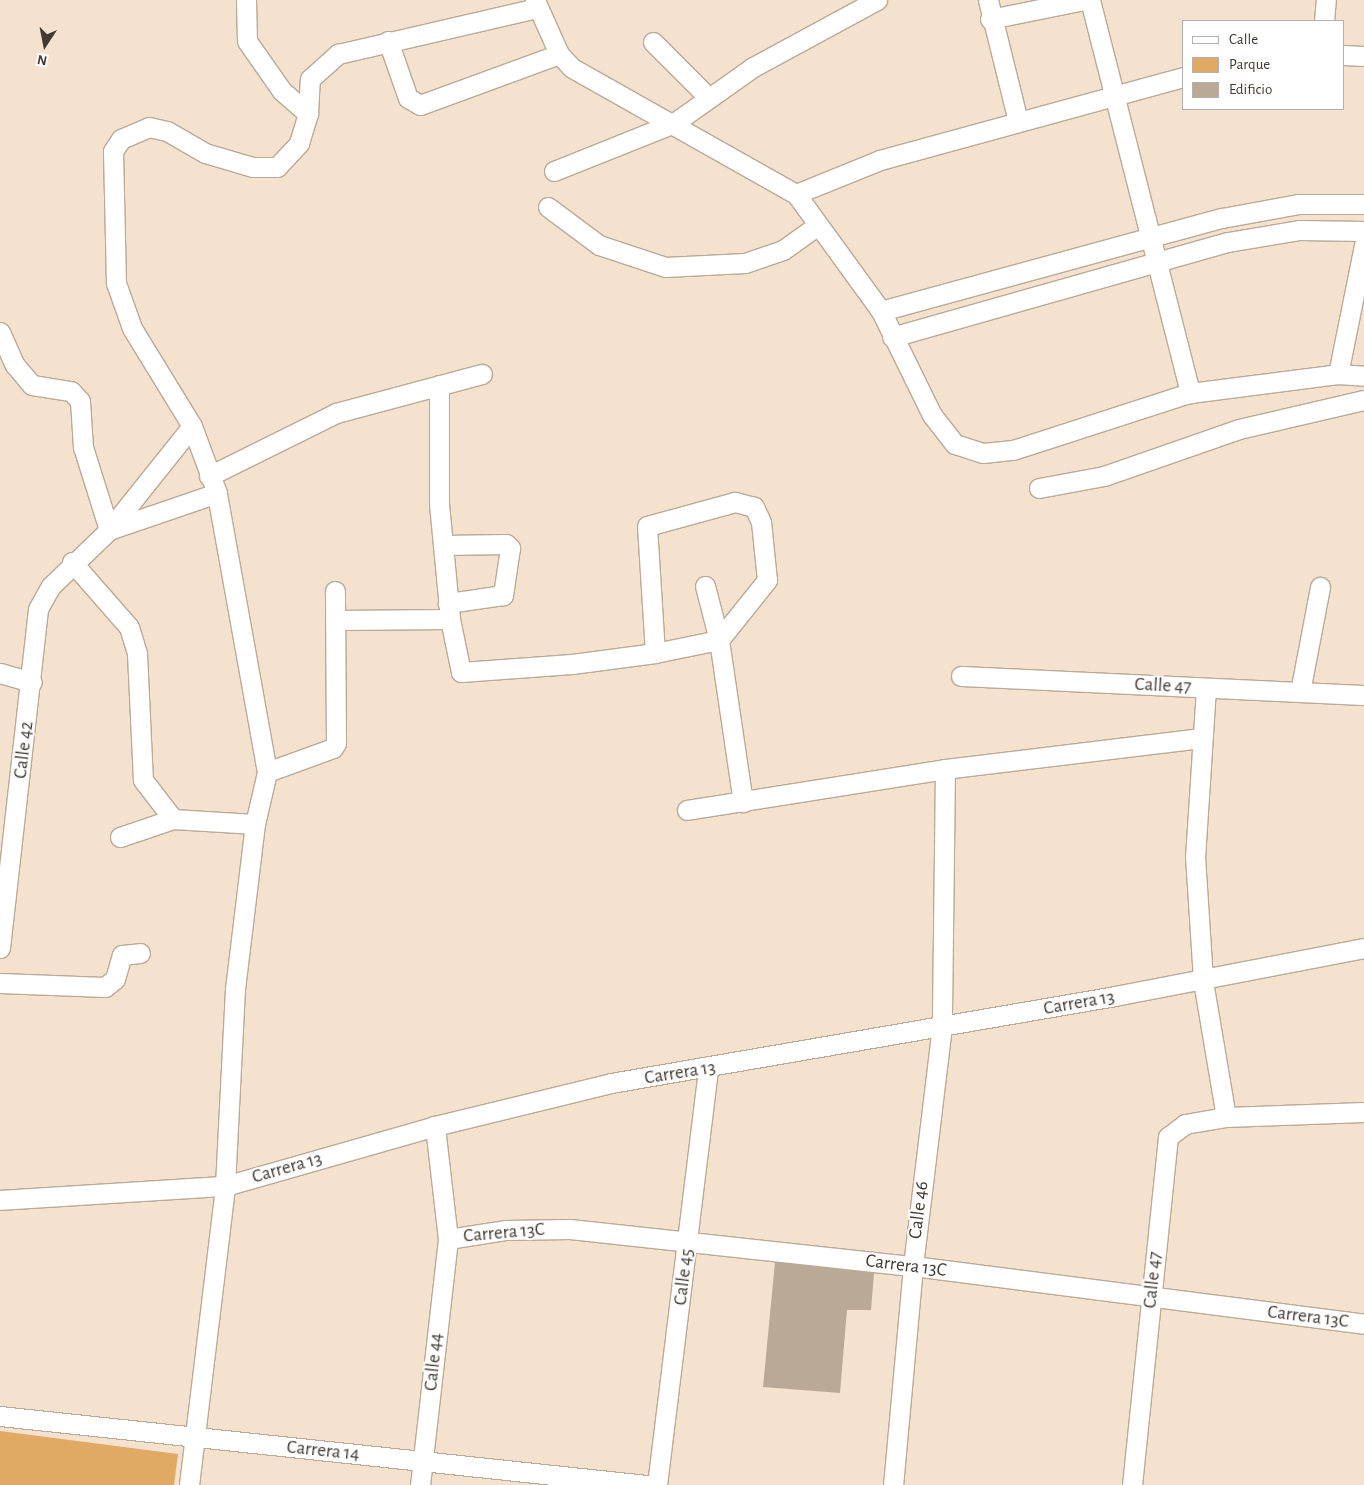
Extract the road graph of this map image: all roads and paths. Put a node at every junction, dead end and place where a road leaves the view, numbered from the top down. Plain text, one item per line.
1 (246, 0) edge
2 (988, 0) edge
3 (1084, 0) edge
4 (1090, 0) edge
5 (1326, 0) edge
6 (867, 2) edge
7 (536, 4) edge
8 (990, 19) junction
9 (1324, 20) edge
10 (388, 41) junction
11 (653, 42) dead end
12 (559, 54) junction
13 (1344, 55) edge
14 (1364, 56) edge
15 (1182, 77) edge
16 (1117, 95) junction
17 (709, 98) junction
18 (308, 114) junction
19 (1018, 121) junction
20 (674, 123) junction
21 (554, 171) dead end
22 (796, 194) junction
23 (1364, 204) edge
24 (548, 207) dead end
25 (818, 225) junction
26 (1364, 231) edge
27 (1152, 238) junction
28 (1364, 245) edge
29 (1158, 262) junction
30 (881, 311) junction
31 (0, 332) edge
32 (892, 336) junction
33 (7, 369) edge
34 (482, 374) dead end
35 (1338, 374) junction
36 (1364, 376) edge
37 (439, 385) junction
38 (1190, 393) junction
39 (1364, 400) edge
40 (192, 426) junction
41 (213, 484) junction
42 (1039, 488) dead end
43 (109, 530) junction
44 (443, 545) junction
45 (72, 562) junction
46 (705, 586) dead end
47 (1320, 587) dead end
48 (335, 591) dead end
49 (449, 611) junction
50 (338, 620) junction
51 (719, 640) junction
52 (655, 653) junction
53 (0, 673) edge
54 (961, 676) dead end
55 (32, 682) junction
56 (1206, 688) junction
57 (1300, 692) junction
58 (1364, 695) edge
59 (1202, 738) junction
60 (945, 769) junction
61 (267, 772) junction
62 (743, 802) junction
63 (687, 810) dead end
64 (173, 819) junction
65 (255, 824) junction
66 (120, 837) dead end
67 (0, 948) edge
68 (1364, 948) edge
69 (140, 952) dead end
70 (1203, 981) junction
71 (0, 983) edge
72 (942, 1026) junction
73 (708, 1069) junction
74 (1364, 1112) edge
75 (1226, 1118) junction
76 (434, 1126) junction
77 (224, 1186) junction
78 (0, 1200) edge
79 (448, 1238) junction
80 (689, 1243) junction
81 (913, 1266) junction
82 (1152, 1298) junction
83 (1364, 1324) edge
84 (0, 1416) edge
85 (194, 1438) junction
86 (423, 1461) junction
87 (189, 1485) edge
88 (420, 1485) edge
89 (647, 1485) edge
90 (657, 1485) edge
91 (894, 1485) edge
92 (1132, 1485) edge

1 - 18 street
2 - 8 street
3 - 8 street
4 - 16 street
5 - 9 street
6 - 17 street
7 - 10 street
7 - 12 street
8 - 19 street
10 - 12 street
10 - 18 street
11 - 17 street
12 - 20 street
13 - 14 street
15 - 16 street
16 - 19 street
16 - 27 street
17 - 20 street
18 - 40 street
19 - 22 street
20 - 21 street
20 - 22 street
22 - 25 street
23 - 27 street
24 - 25 street
25 - 30 street
26 - 29 street
27 - 29 street
27 - 30 street
28 - 35 street
29 - 32 street
29 - 38 street
30 - 32 street
31 - 33 street
32 - 38 street
33 - 43 street
34 - 37 street
35 - 36 street
35 - 38 street
37 - 41 street
37 - 44 street
39 - 42 street
40 - 41 street
40 - 43 street
41 - 43 street
41 - 61 street
43 - 45 street, Calle 42
44 - 49 street
44 - 49 street
45 - 55 street, Calle 42
45 - 64 street
46 - 51 street
47 - 57 street
48 - 50 street
49 - 50 street
49 - 52 street
50 - 61 street
51 - 52 street
51 - 52 street
51 - 62 street
53 - 55 street
54 - 56 street, Calle 47
55 - 67 street, Calle 42
56 - 57 street, Calle 47
56 - 59 street
57 - 58 street, Calle 47
59 - 60 street
59 - 70 street
60 - 62 street
60 - 72 street, Calle 46
61 - 65 street
62 - 63 street
64 - 65 street
64 - 66 street
65 - 77 street
68 - 70 street, Carrera 13
69 - 71 street
70 - 72 street, Carrera 13
70 - 75 street
72 - 73 street, Carrera 13
72 - 81 street, Calle 46
73 - 76 street, Carrera 13
73 - 80 street, Calle 45
74 - 75 street, Calle 47
75 - 82 street, Calle 47
76 - 77 street, Carrera 13
76 - 79 street, Calle 44
77 - 78 street, Carrera 13
77 - 85 street
79 - 80 street, Carrera 13C
79 - 86 street, Calle 44
80 - 81 street, Carrera 13C
80 - 90 street, Calle 45
81 - 82 street, Carrera 13C
81 - 91 street, Calle 46
82 - 83 street, Carrera 13C
82 - 92 street, Calle 47
84 - 85 street, Carrera 14
85 - 86 street, Carrera 14
85 - 87 street
86 - 88 street, Calle 44
86 - 89 street, Carrera 14

